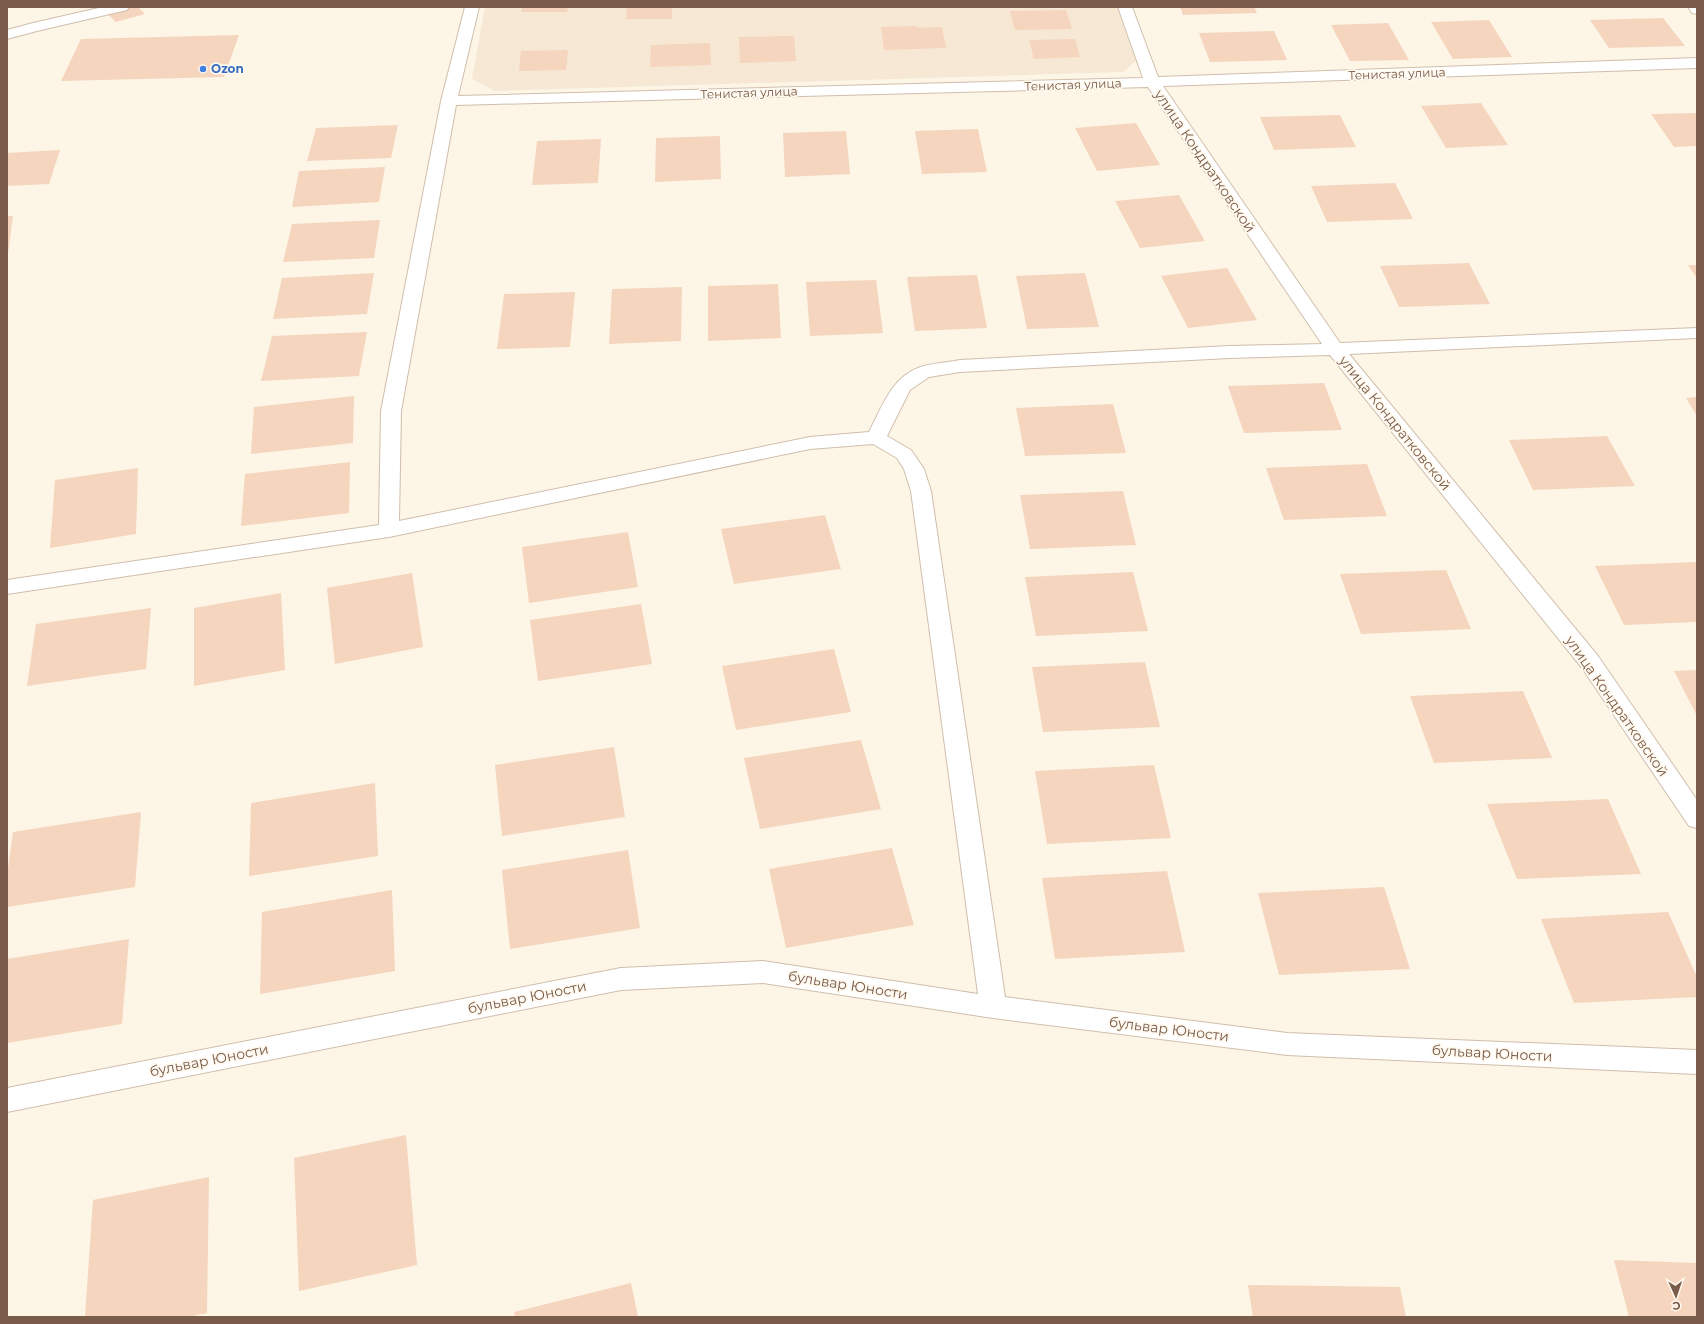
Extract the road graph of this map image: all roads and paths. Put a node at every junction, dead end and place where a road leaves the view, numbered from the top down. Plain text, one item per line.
1 (122, 7) edge
2 (472, 7) edge
3 (1125, 7) edge
4 (1695, 7) edge
5 (1697, 10) edge
6 (7, 35) edge
7 (1697, 63) edge
8 (1152, 82) junction
9 (449, 102) junction
10 (1697, 333) edge
11 (1335, 349) junction
12 (876, 438) junction
13 (389, 530) junction
14 (7, 587) edge
15 (1697, 819) edge
16 (993, 1007) junction
17 (1697, 1062) edge
18 (7, 1100) edge

1 - 6 street
2 - 9 street
3 - 8 street, улица Кондратковской
4 - 5 street
7 - 8 street, Тенистая улица
8 - 9 street, Тенистая улица
8 - 11 street, улица Кондратковской
9 - 13 street
10 - 11 street
11 - 12 street
11 - 15 street, улица Кондратковской
12 - 13 street
12 - 16 street
13 - 14 street
16 - 17 street, бульвар Юности
16 - 18 street, бульвар Юности

